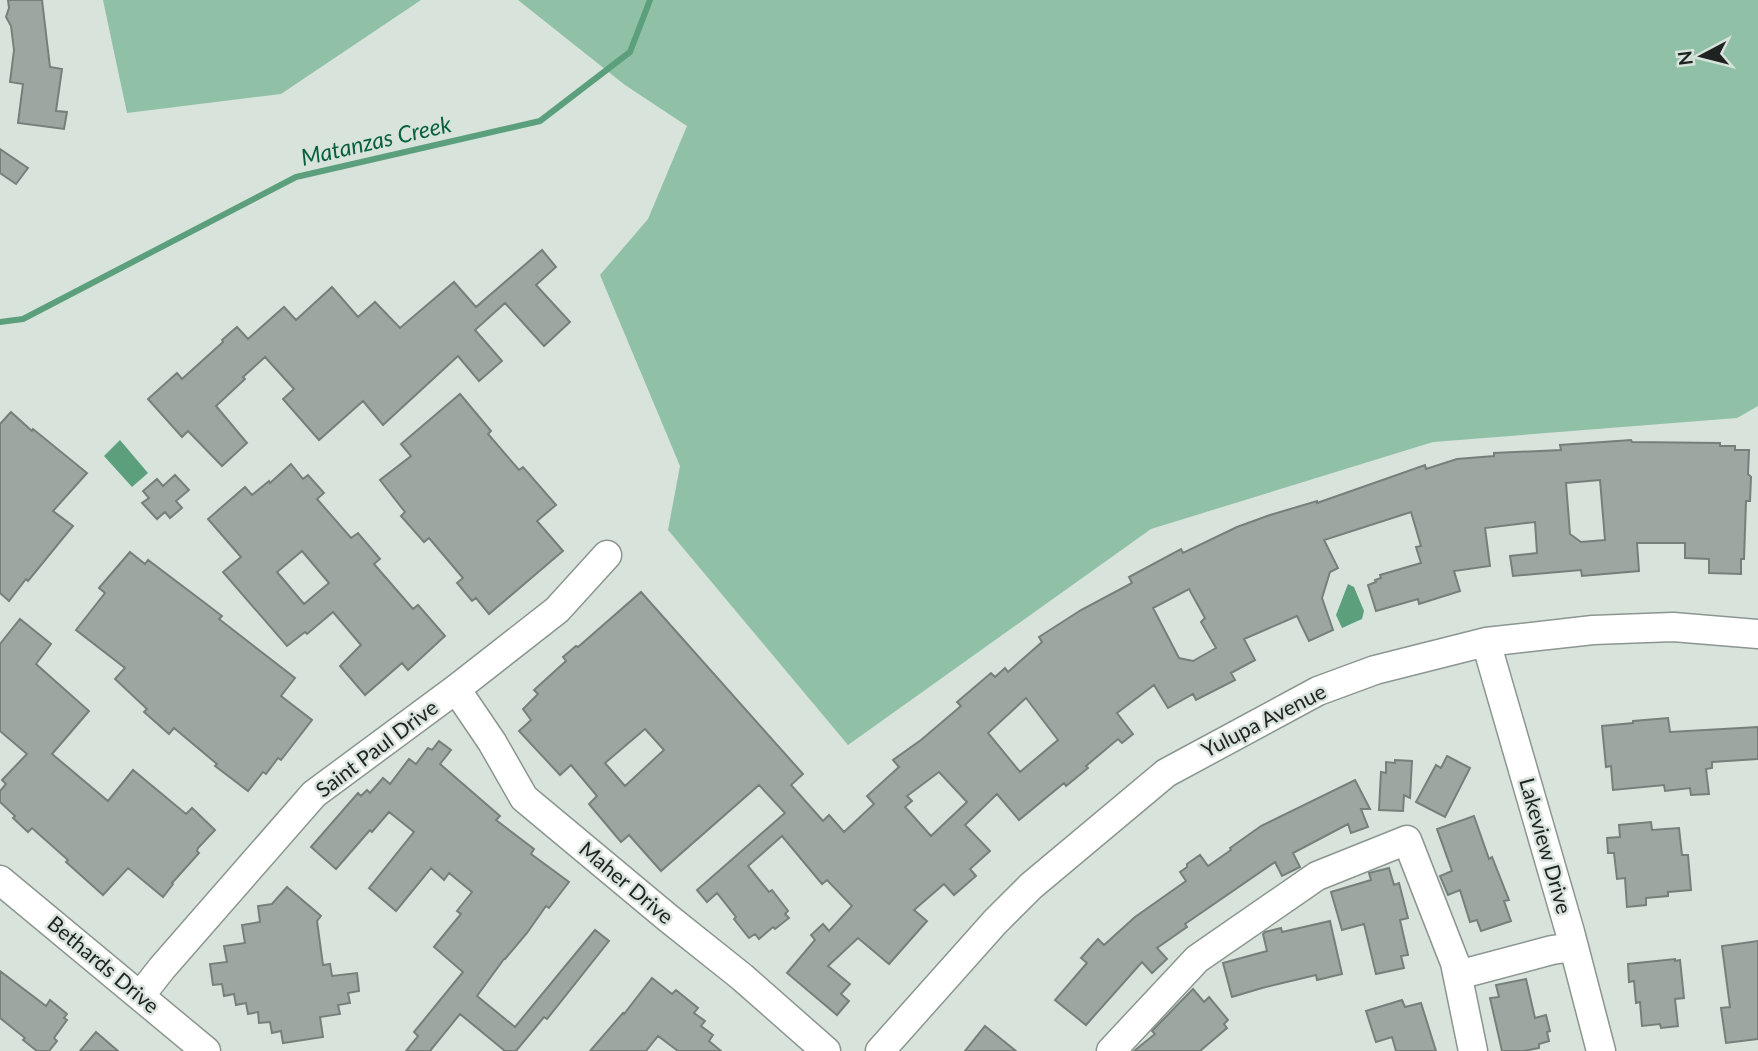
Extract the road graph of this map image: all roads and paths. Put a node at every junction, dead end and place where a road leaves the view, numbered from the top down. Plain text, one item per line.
1 (607, 555) dead end
2 (1758, 634) edge
3 (1486, 642) junction
4 (456, 689) junction
5 (0, 880) edge
6 (1572, 939) junction
7 (1457, 969) junction
8 (140, 996) junction
9 (206, 1051) edge
10 (826, 1051) edge
11 (880, 1051) edge
12 (1111, 1051) edge
13 (1473, 1051) edge
14 (1601, 1051) edge

1 - 4 street, Saint Paul Drive
2 - 3 street, Yulupa Avenue
3 - 6 street, Lakeview Drive
3 - 11 street, Yulupa Avenue
4 - 8 street, Saint Paul Drive
4 - 10 street, Maher Drive
5 - 8 street, Bethards Drive
6 - 7 street
6 - 14 street, Lakeview Drive
7 - 12 street
7 - 13 street
8 - 9 street, Bethards Drive

